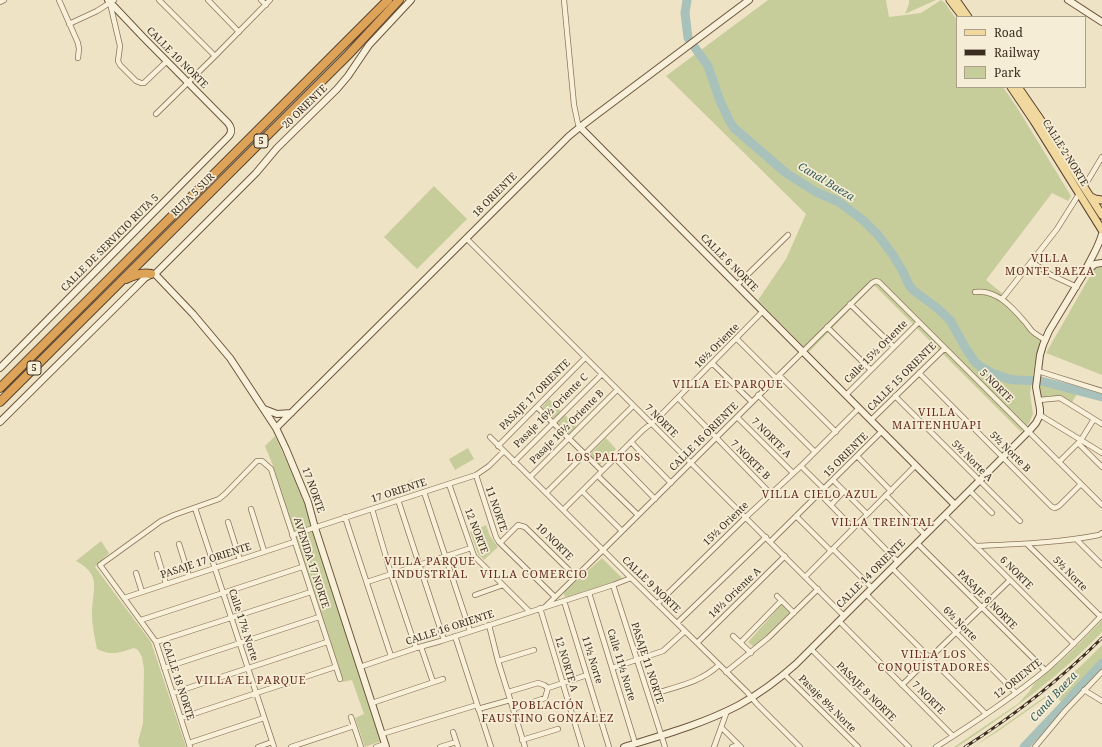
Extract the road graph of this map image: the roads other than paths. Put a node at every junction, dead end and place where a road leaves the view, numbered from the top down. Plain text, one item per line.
1 (4, 0) edge
2 (59, 0) edge
3 (159, 0) edge
4 (208, 0) edge
5 (261, 0) edge
6 (270, 0) edge
7 (388, 0) edge
8 (399, 0) edge
9 (411, 0) edge
10 (564, 0) edge
11 (749, 0) edge
12 (950, 0) edge
13 (956, 0) edge
14 (1068, 0) edge
15 (110, 1) edge
16 (0, 2) edge
17 (266, 5) junction
18 (962, 16) edge
19 (967, 16) edge
20 (1102, 22) edge
21 (69, 24) junction
22 (239, 32) junction
23 (215, 56) junction
24 (78, 58) dead end
25 (167, 61) junction
26 (188, 82) junction
27 (1012, 88) edge
28 (1019, 88) edge
29 (156, 114) dead end
30 (580, 127) junction
31 (231, 130) joint
32 (1102, 157) edge
33 (1084, 187) junction
34 (1079, 194) junction
35 (1091, 197) junction
36 (1102, 200) edge
37 (1102, 215) edge
38 (1102, 230) edge
39 (1102, 234) edge
40 (788, 235) dead end
41 (466, 238) junction
42 (1032, 262) junction
43 (1102, 263) edge
44 (153, 274) junction
45 (1083, 275) junction
46 (122, 281) junction
47 (876, 282) joint
48 (736, 285) junction
49 (1077, 287) junction
50 (975, 292) dead end
51 (1003, 297) junction
52 (850, 304) junction
53 (763, 311) junction
54 (919, 322) junction
55 (828, 327) junction
56 (737, 338) junction
57 (1045, 340) junction
58 (894, 347) junction
59 (944, 348) junction
60 (803, 352) junction
61 (586, 358) junction
62 (712, 363) junction
63 (0, 368) edge
64 (871, 370) junction
65 (919, 373) junction
66 (602, 374) junction
67 (1038, 374) junction
68 (777, 377) junction
69 (0, 388) edge
70 (617, 390) junction
71 (1102, 391) edge
72 (758, 395) junction
73 (846, 395) junction
74 (895, 396) junction
75 (678, 398) junction
76 (1039, 400) junction
77 (0, 402) edge
78 (752, 402) junction
79 (633, 406) junction
80 (537, 407) junction
81 (859, 408) junction
82 (264, 409) junction
83 (291, 413) junction
84 (1040, 415) junction
85 (737, 417) junction
86 (1094, 419) junction
87 (871, 420) junction
88 (0, 422) edge
89 (553, 423) junction
90 (651, 424) junction
91 (1102, 424) edge
92 (276, 428) junction
93 (882, 431) junction
94 (836, 432) junction
95 (1029, 432) junction
96 (490, 437) dead end
97 (569, 438) junction
98 (716, 438) junction
99 (631, 442) junction
100 (1080, 442) junction
101 (498, 446) junction
102 (504, 451) junction
103 (815, 452) junction
104 (1102, 453) edge
105 (585, 454) junction
106 (857, 456) junction
107 (1003, 457) junction
108 (615, 458) junction
109 (514, 462) junction
110 (691, 462) junction
111 (1058, 462) junction
112 (916, 465) junction
113 (801, 466) junction
114 (1102, 467) edge
115 (602, 472) junction
116 (793, 473) junction
117 (476, 475) junction
118 (598, 476) junction
119 (530, 477) junction
120 (833, 480) junction
121 (980, 480) junction
122 (671, 483) junction
123 (449, 484) junction
124 (1081, 484) junction
125 (824, 488) junction
126 (970, 490) junction
127 (582, 491) junction
128 (844, 491) junction
129 (891, 491) junction
130 (424, 492) junction
131 (546, 493) junction
132 (819, 493) junction
133 (771, 494) junction
134 (886, 495) junction
135 (655, 499) junction
136 (398, 500) junction
137 (831, 505) junction
138 (955, 505) junction
139 (1102, 505) edge
140 (195, 508) junction
141 (251, 509) dead end
142 (372, 509) junction
143 (563, 510) junction
144 (992, 513) dead end
145 (867, 514) junction
146 (945, 515) junction
147 (638, 516) junction
148 (796, 516) junction
149 (345, 517) junction
150 (746, 517) junction
151 (1020, 521) dead end
152 (228, 522) dead end
153 (859, 522) junction
154 (315, 528) junction
155 (854, 528) junction
156 (622, 531) junction
157 (1102, 533) edge
158 (292, 535) junction
159 (925, 535) junction
160 (766, 537) junction
161 (1076, 539) junction
162 (294, 542) junction
163 (770, 542) junction
164 (918, 542) junction
165 (500, 543) junction
166 (179, 544) dead end
167 (1027, 544) junction
168 (976, 546) junction
169 (471, 548) junction
170 (603, 550) junction
171 (832, 550) junction
172 (264, 551) junction
173 (157, 554) dead end
174 (445, 556) junction
175 (785, 556) junction
176 (240, 560) junction
177 (898, 562) junction
178 (419, 565) junction
179 (1102, 565) edge
180 (302, 567) junction
181 (215, 568) junction
182 (892, 568) junction
183 (136, 573) dead end
184 (392, 574) junction
185 (189, 576) junction
186 (576, 577) junction
187 (805, 577) junction
188 (630, 578) junction
189 (1010, 580) junction
190 (367, 582) junction
191 (166, 584) junction
192 (503, 585) junction
193 (613, 585) junction
194 (872, 588) junction
195 (818, 589) junction
196 (142, 592) junction
197 (223, 592) junction
198 (311, 592) junction
199 (589, 593) junction
200 (866, 594) junction
201 (475, 595) dead end
202 (777, 596) dead end
203 (555, 597) junction
204 (124, 598) junction
205 (564, 601) junction
206 (781, 601) junction
207 (658, 604) junction
208 (982, 607) junction
209 (542, 608) junction
210 (530, 612) junction
211 (794, 613) junction
212 (844, 616) junction
213 (1101, 616) edge
214 (319, 617) junction
215 (231, 618) junction
216 (141, 620) junction
217 (839, 621) junction
218 (677, 623) junction
219 (489, 625) junction
220 (470, 631) junction
221 (685, 631) junction
222 (956, 633) junction
223 (455, 636) junction
224 (734, 636) dead end
225 (444, 640) junction
226 (156, 642) junction
227 (327, 642) junction
228 (740, 642) junction
229 (240, 643) junction
230 (697, 643) junction
231 (1074, 644) junction
232 (421, 647) junction
233 (416, 648) junction
234 (811, 649) junction
235 (534, 650) dead end
236 (751, 653) junction
237 (391, 656) junction
238 (930, 658) junction
239 (498, 660) junction
240 (637, 660) junction
241 (719, 665) junction
242 (336, 667) junction
243 (360, 667) junction
244 (164, 668) junction
245 (612, 668) junction
246 (248, 669) junction
247 (1045, 670) junction
248 (726, 672) junction
249 (1102, 672) edge
250 (784, 674) junction
251 (587, 675) junction
252 (340, 679) dead end
253 (443, 679) dead end
254 (433, 682) junction
255 (562, 683) junction
256 (902, 685) junction
257 (548, 688) junction
258 (1084, 690) junction
259 (663, 691) dead end
260 (508, 692) junction
261 (1016, 692) junction
262 (173, 693) junction
263 (256, 693) junction
264 (751, 697) junction
265 (510, 700) junction
266 (1102, 701) edge
267 (372, 703) junction
268 (478, 707) junction
269 (513, 709) junction
270 (727, 711) junction
271 (986, 714) junction
272 (351, 717) dead end
273 (181, 718) junction
274 (264, 718) junction
275 (354, 726) junction
276 (721, 727) junction
277 (558, 729) dead end
278 (453, 732) dead end
279 (382, 734) junction
280 (661, 735) junction
281 (953, 736) junction
282 (522, 740) junction
283 (635, 743) junction
284 (457, 744) edge
285 (190, 745) edge
286 (273, 745) edge
287 (386, 746) edge
288 (740, 746) edge
289 (258, 747) edge
290 (292, 747) edge
291 (361, 747) edge
292 (376, 747) edge
293 (440, 747) edge
294 (491, 747) edge
295 (525, 747) edge
296 (582, 747) edge
297 (609, 747) edge
298 (627, 747) edge
299 (665, 747) edge
300 (714, 747) edge
301 (732, 747) edge
302 (800, 747) edge
303 (858, 747) edge
304 (909, 747) edge
305 (936, 747) edge
306 (1035, 747) edge

1 - 16 street
2 - 21 street
3 - 23 street
4 - 22 street
5 - 17 street
6 - 17 street
7 - 69 highway, RUTA 5 SUR / 5
8 - 46 highway, RUTA 5 SUR / 5
9 - 44 street, 20 ORIENTE
10 - 30 street, CALLE 6 NORTE
11 - 30 street, 18 ORIENTE
12 - 18 main road
13 - 19 main road
14 - 20 street
15 - 21 street
15 - 25 street, CALLE 10 NORTE
15 - 25 street
17 - 22 street
21 - 24 street
22 - 23 street
23 - 26 street
25 - 26 street, CALLE 10 NORTE
26 - 29 street
26 - 31 street, CALLE 10 NORTE
27 - 34 main road, CALLE 2 NORTE
28 - 33 main road, CALLE 2 NORTE
30 - 41 street, 18 ORIENTE
30 - 48 street, CALLE 6 NORTE
31 - 63 street, CALLE DE SERVICIO RUTA 5
32 - 33 street
33 - 35 main road, CALLE 2 NORTE
34 - 38 main road, CALLE 2 NORTE
34 - 42 street
35 - 36 main road
35 - 37 main road, CALLE 2 NORTE
39 - 45 street
40 - 48 street
41 - 61 street, 7 NORTE
41 - 83 street, 18 ORIENTE
42 - 49 street
42 - 51 street
43 - 45 street
44 - 46 highway
44 - 82 street, 17 NORTE
44 - 88 street
45 - 49 street
46 - 77 highway, RUTA 5 SUR / 5
47 - 52 street, CALLE 16 ORIENTE
47 - 54 street, 5 NORTE
48 - 53 street, CALLE 6 NORTE
49 - 57 street
50 - 51 street
51 - 57 street
52 - 55 street, CALLE 16 ORIENTE
52 - 58 street
53 - 56 street, 16½ Oriente
53 - 60 street, CALLE 6 NORTE
54 - 58 street, Calle 15½ Oriente
54 - 59 street, 5 NORTE
55 - 60 street, CALLE 16 ORIENTE
55 - 64 street
56 - 62 street, 16½ Oriente
56 - 68 street
57 - 67 street
58 - 64 street, Calle 15½ Oriente
59 - 65 street, CALLE 15 ORIENTE
59 - 95 street, 5 NORTE
60 - 68 street, CALLE 16 ORIENTE
60 - 73 street, CALLE 6 NORTE
61 - 66 street, 7 NORTE
61 - 80 street, PASAJE 17 ORIENTE
62 - 75 street, 16½ Oriente
62 - 78 street
64 - 73 street, Calle 15½ Oriente
65 - 74 street, CALLE 15 ORIENTE
65 - 107 street, 5½ Norte B
66 - 70 street, 7 NORTE
66 - 89 street, Pasaje 16½ Oriente C
67 - 71 street
67 - 76 street
68 - 72 street, CALLE 16 ORIENTE
68 - 94 street
70 - 79 street, 7 NORTE
70 - 97 street, Pasaje 16½ Oriente B
72 - 78 street, CALLE 16 ORIENTE
72 - 103 street
73 - 81 street, CALLE 6 NORTE
74 - 87 street, CALLE 15 ORIENTE
74 - 121 street, 5½ Norte A
75 - 90 street, 16½ Oriente
75 - 98 street, 7 NORTE B
76 - 84 street
76 - 86 street
78 - 85 street, CALLE 16 ORIENTE
79 - 90 street, 7 NORTE
79 - 105 street
80 - 89 street
80 - 101 street, PASAJE 17 ORIENTE
81 - 87 street, CALLE 6 NORTE
81 - 94 street, 15½ Oriente
82 - 83 street
82 - 92 street, 17 NORTE
83 - 92 street, 18 ORIENTE
84 - 95 street, CALLE 14 ORIENTE
84 - 100 street
85 - 98 street, CALLE 16 ORIENTE
85 - 116 street, 7 NORTE A
86 - 91 street
86 - 100 street
87 - 93 street, CALLE 6 NORTE
89 - 97 street
89 - 109 street, Pasaje 16½ Oriente C
90 - 99 street, 16½ Oriente
90 - 110 street, 7 NORTE
92 - 154 street, 17 NORTE
93 - 106 street, 15 ORIENTE
93 - 112 street, CALLE 6 NORTE
94 - 103 street, 15½ Oriente
95 - 107 street, CALLE 14 ORIENTE
95 - 111 street, 5 NORTE
96 - 101 street, CALLE 9 NORTE
97 - 105 street
97 - 119 street, Pasaje 16½ Oriente B
98 - 110 street, CALLE 16 ORIENTE
98 - 133 street, 7 NORTE B
99 - 108 street, 16½ Oriente
99 - 122 street
100 - 104 street
100 - 111 street
100 - 114 street
101 - 102 street, CALLE 9 NORTE
102 - 109 street, CALLE 9 NORTE
102 - 117 street, 17 ORIENTE
103 - 113 street, 15½ Oriente
105 - 115 street
105 - 131 street
106 - 120 street, 15 ORIENTE
106 - 129 street
107 - 121 street, CALLE 14 ORIENTE
107 - 124 street, 5½ Norte B
108 - 115 street, 16½ Oriente
108 - 135 street
109 - 119 street, CALLE 9 NORTE
110 - 122 street, CALLE 16 ORIENTE
110 - 150 street, 7 NORTE
111 - 124 street, 5 NORTE
112 - 129 street
112 - 138 street, CALLE 6 NORTE
113 - 116 street, 15½ Oriente
113 - 125 street
115 - 118 street, 16½ Oriente
116 - 133 street, 15½ Oriente
117 - 123 street, 17 ORIENTE
117 - 165 street, 11 NORTE
118 - 127 street, 16½ Oriente
118 - 147 street
119 - 131 street, CALLE 9 NORTE
120 - 125 street, 15 ORIENTE
120 - 128 street
121 - 126 street, CALLE 14 ORIENTE
121 - 151 street, 5½ Norte A
122 - 135 street, CALLE 16 ORIENTE
123 - 130 street, 17 ORIENTE
123 - 169 street, 12 NORTE
124 - 139 street, 5 NORTE
125 - 132 street, 15 ORIENTE
126 - 138 street, CALLE 14 ORIENTE
126 - 144 street
127 - 143 street, 16½ Oriente
127 - 156 street
128 - 137 street
128 - 145 street
129 - 134 street
130 - 136 street, 17 ORIENTE
130 - 174 street
131 - 143 street, CALLE 9 NORTE
132 - 137 street
132 - 148 street, 15 ORIENTE
133 - 150 street, 15½ Oriente
134 - 145 street
134 - 159 street
135 - 147 street, CALLE 16 ORIENTE
136 - 142 street, 17 ORIENTE
136 - 178 street
137 - 155 street
138 - 146 street, CALLE 14 ORIENTE
140 - 158 street, AVENIDA 17 NORTE
140 - 181 street, Calle 17½ Norte
140 - 204 street, CALLE 18 NORTE
141 - 172 street
142 - 149 street, 17 ORIENTE
142 - 184 street
143 - 170 street, CALLE 9 NORTE
145 - 153 street
146 - 159 street, CALLE 14 ORIENTE
146 - 168 street, 6 NORTE
147 - 156 street, CALLE 16 ORIENTE
148 - 163 street, 15 ORIENTE
148 - 171 street
149 - 154 street, 17 ORIENTE
149 - 190 street
150 - 160 street, 7 NORTE
150 - 207 street, 15½ Oriente
152 - 176 street
153 - 155 street
153 - 177 street
154 - 158 street, 17 ORIENTE
154 - 243 street, 17 NORTE
155 - 171 street
156 - 170 street, CALLE 16 ORIENTE
157 - 161 street
158 - 162 street, AVENIDA 17 NORTE
159 - 164 street, CALLE 14 ORIENTE
160 - 163 street, 7 NORTE
160 - 218 street
161 - 167 street
161 - 179 street
162 - 172 street, PASAJE 17 ORIENTE
162 - 180 street, AVENIDA 17 NORTE
163 - 175 street, 7 NORTE
164 - 177 street, CALLE 14 ORIENTE
164 - 208 street, PASAJE 6 NORTE
165 - 186 street, 10 NORTE
165 - 203 street, 11 NORTE
166 - 185 street
167 - 168 street
167 - 213 street, 5½ Norte
168 - 189 street, 6 NORTE
169 - 174 street
169 - 192 street, 12 NORTE
170 - 186 street, CALLE 16 ORIENTE
170 - 188 street, CALLE 9 NORTE
171 - 187 street
171 - 194 street
172 - 176 street, PASAJE 17 ORIENTE
173 - 191 street
174 - 178 street
174 - 220 street
175 - 187 street, 7 NORTE
175 - 230 street, 14½ Oriente A
176 - 181 street, PASAJE 17 ORIENTE
177 - 182 street, CALLE 14 ORIENTE
178 - 184 street
178 - 225 street
180 - 197 street
180 - 198 street, AVENIDA 17 NORTE
181 - 185 street, PASAJE 17 ORIENTE
181 - 197 street, Calle 17½ Norte
182 - 194 street, CALLE 14 ORIENTE
182 - 222 street, 6½ Norte
183 - 196 street
184 - 190 street
184 - 233 street
185 - 191 street, PASAJE 17 ORIENTE
186 - 203 street, CALLE 16 ORIENTE
187 - 195 street, 7 NORTE
188 - 193 street, CALLE 16 ORIENTE
188 - 207 street, CALLE 9 NORTE
189 - 208 street
189 - 231 street, 6 NORTE
190 - 237 street
191 - 196 street, PASAJE 17 ORIENTE
192 - 201 street
192 - 210 street, 12 NORTE
193 - 199 street, CALLE 16 ORIENTE
193 - 240 street, PASAJE 11 NORTE
194 - 200 street, CALLE 14 ORIENTE
195 - 211 street
195 - 212 street, 7 NORTE
196 - 204 street, PASAJE 17 ORIENTE
197 - 215 street, Calle 17½ Norte
197 - 216 street
198 - 214 street, AVENIDA 17 NORTE
198 - 215 street
199 - 205 street, CALLE 16 ORIENTE
199 - 245 street, Calle 11½ Norte
200 - 212 street, CALLE 14 ORIENTE
200 - 238 street
202 - 206 street
203 - 209 street, CALLE 16 ORIENTE
204 - 216 street, CALLE 18 NORTE
205 - 209 street, CALLE 16 ORIENTE
205 - 251 street, 11½ Norte
206 - 211 street
206 - 228 street
207 - 218 street, CALLE 9 NORTE
208 - 222 street
208 - 247 street, PASAJE 6 NORTE
209 - 210 street, CALLE 16 ORIENTE
209 - 255 street, 12 NORTE A
210 - 219 street, CALLE 16 ORIENTE
211 - 236 street
212 - 217 street, CALLE 14 ORIENTE
213 - 231 street, 12 ORIENTE
214 - 227 street, AVENIDA 17 NORTE
214 - 229 street
215 - 226 street
215 - 229 street, Calle 17½ Norte
216 - 226 street, CALLE 18 NORTE
217 - 234 street, CALLE 14 ORIENTE
217 - 256 street, 7 NORTE
218 - 221 street, CALLE 9 NORTE
219 - 220 street, CALLE 16 ORIENTE
219 - 239 street
220 - 223 street, CALLE 16 ORIENTE
221 - 230 street, CALLE 9 NORTE
221 - 240 street
222 - 238 street
222 - 261 street, 6½ Norte
223 - 225 street, CALLE 16 ORIENTE
223 - 268 street
224 - 228 street
225 - 232 street, CALLE 16 ORIENTE
226 - 244 street, CALLE 18 NORTE
227 - 242 street, AVENIDA 17 NORTE
227 - 246 street
228 - 236 street
229 - 244 street
229 - 246 street, Calle 17½ Norte
230 - 241 street, CALLE 9 NORTE
231 - 247 street, 12 ORIENTE
232 - 233 street, CALLE 16 ORIENTE
232 - 254 street
233 - 237 street, CALLE 16 ORIENTE
234 - 250 street, CALLE 14 ORIENTE
234 - 304 street, PASAJE 8 NORTE
235 - 239 street
236 - 248 street
237 - 243 street, CALLE 16 ORIENTE
238 - 256 street
238 - 271 street
239 - 260 street
240 - 245 street
240 - 280 street, PASAJE 11 NORTE
241 - 248 street, CALLE 9 NORTE
241 - 259 street
242 - 252 street, AVENIDA 17 NORTE
242 - 263 street
243 - 267 street, 17 NORTE
244 - 262 street, CALLE 18 NORTE
245 - 283 street, Calle 11½ Norte
246 - 262 street
246 - 263 street, Calle 17½ Norte
247 - 261 street, 12 ORIENTE
248 - 264 street, CALLE 9 NORTE
249 - 258 street
250 - 264 street, CALLE 14 ORIENTE
250 - 303 street, Pasaje 8½ Norte
251 - 255 street
251 - 297 street, 11½ Norte
253 - 254 street
254 - 267 street
255 - 257 street
255 - 296 street, 12 NORTE A
256 - 281 street, 7 NORTE
257 - 260 street
257 - 269 street
258 - 266 street
258 - 306 street
260 - 265 street
261 - 271 street, 12 ORIENTE
262 - 273 street, CALLE 18 NORTE
263 - 273 street
263 - 274 street, Calle 17½ Norte
264 - 270 street, CALLE 14 ORIENTE
264 - 302 street, CALLE 9 NORTE
265 - 268 street
265 - 269 street
267 - 279 street, 17 NORTE
268 - 279 street
268 - 294 street
269 - 282 street
270 - 276 street
270 - 280 street, CALLE 14 ORIENTE
271 - 281 street, 12 ORIENTE
272 - 275 street
273 - 285 street, CALLE 18 NORTE
274 - 285 street
274 - 286 street, Calle 17½ Norte
275 - 290 street
275 - 291 street
276 - 288 street
276 - 300 street
277 - 282 street
278 - 284 street
279 - 287 street, 17 NORTE
280 - 283 street, CALLE 14 ORIENTE
280 - 299 street, PASAJE 11 NORTE
281 - 305 street, 12 ORIENTE
282 - 295 street
283 - 298 street, CALLE 14 ORIENTE
284 - 293 street
286 - 289 street
287 - 292 street
288 - 301 street

